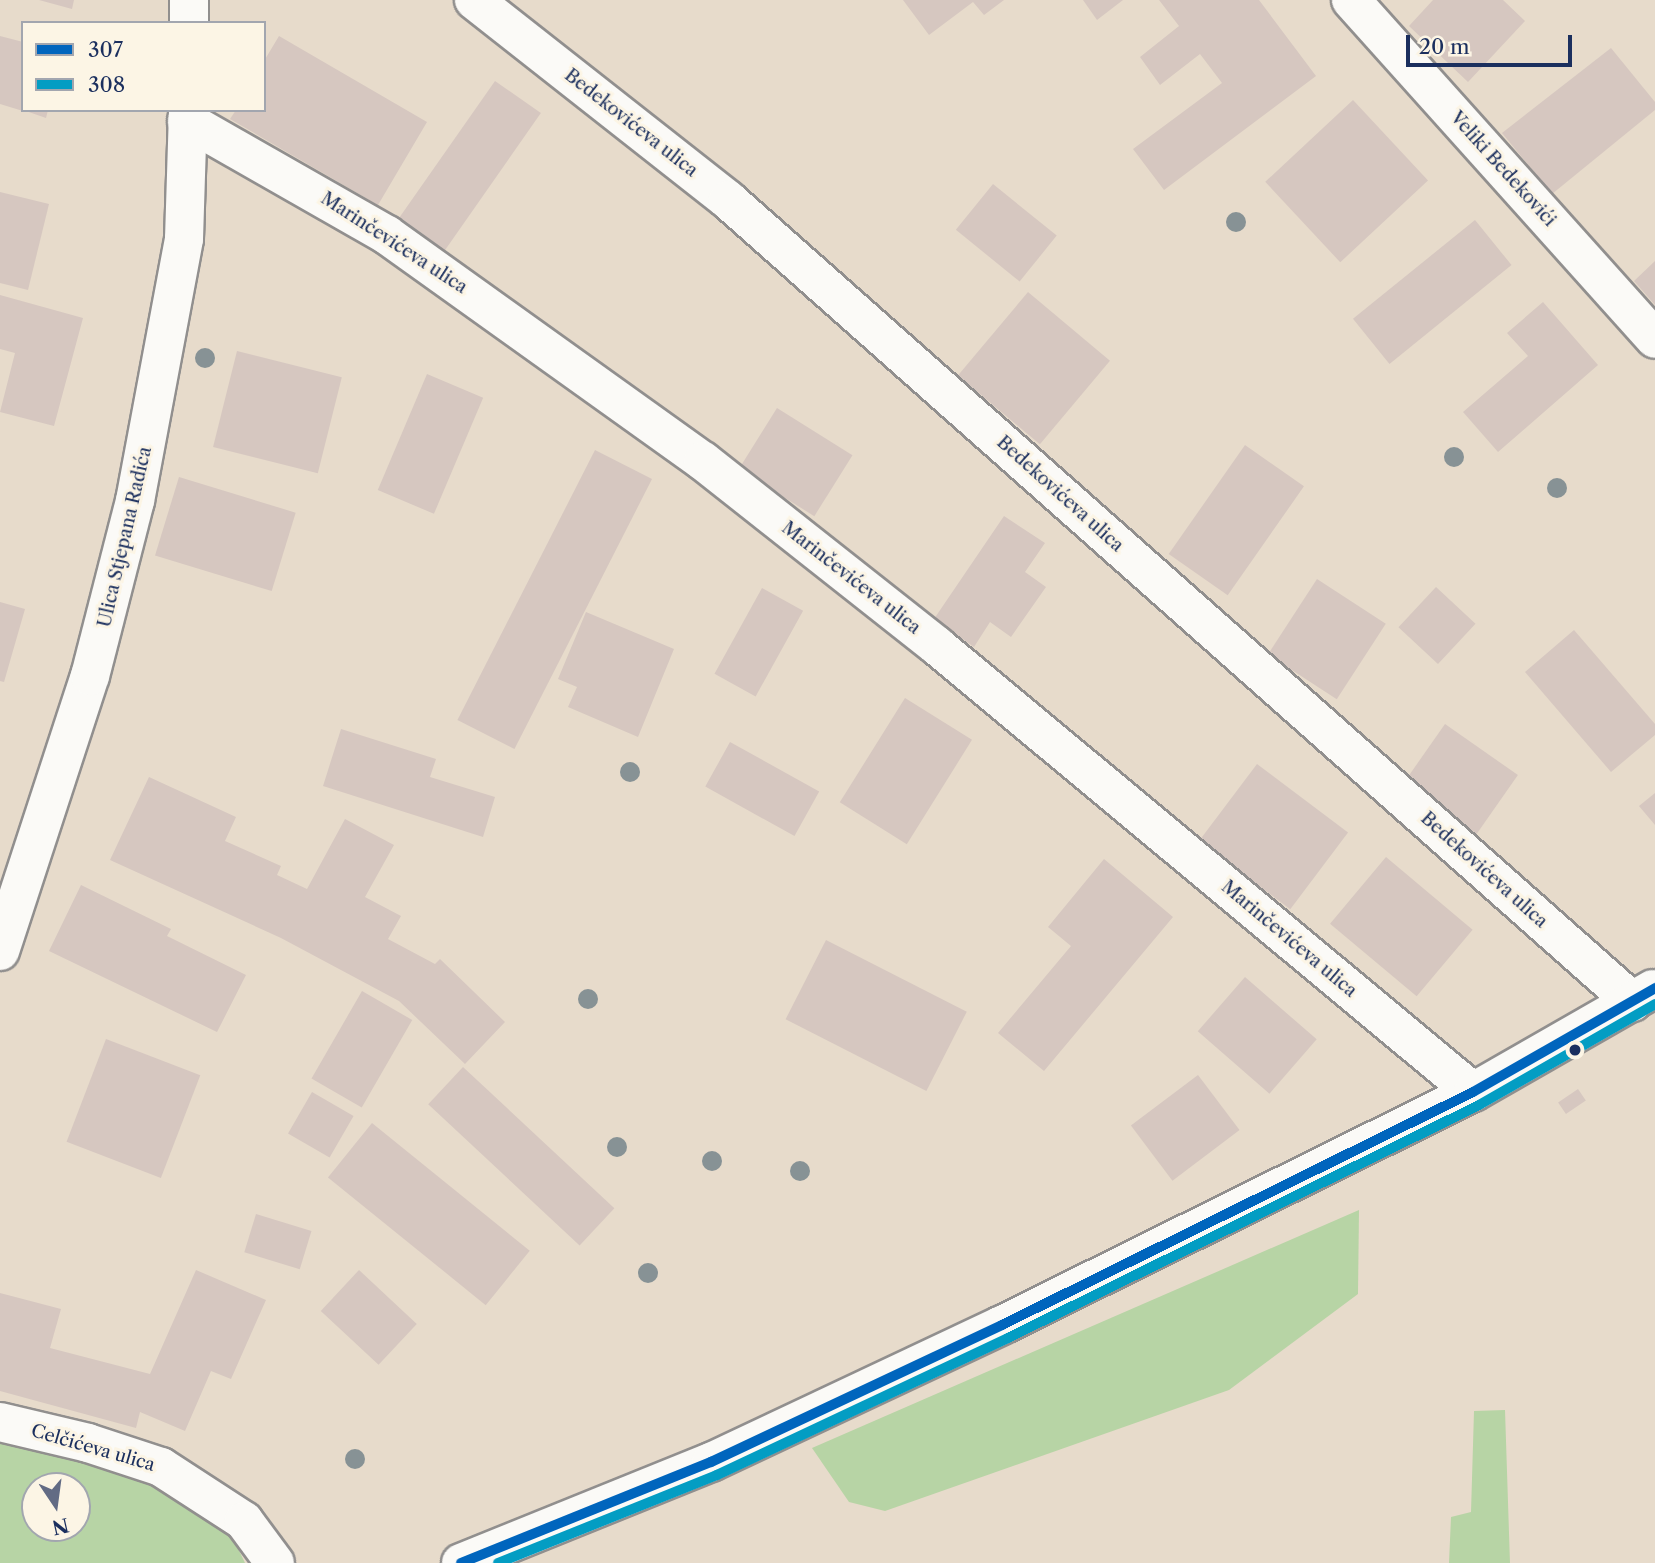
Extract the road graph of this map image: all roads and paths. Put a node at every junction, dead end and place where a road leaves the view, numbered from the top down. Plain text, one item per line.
1 (189, 0) edge
2 (474, 0) edge
3 (1351, 0) edge
4 (189, 21) edge
5 (188, 116) edge
6 (1655, 339) edge
7 (0, 951) edge
8 (1644, 995) edge
9 (1473, 1092) junction
10 (0, 1422) edge
11 (275, 1563) edge
12 (461, 1563) edge

1 - 4 street
2 - 8 street, Bedekovićeva ulica
3 - 6 street, Veliki Bedekovići
5 - 7 street, Ulica Stjepana Radića
5 - 9 street, Marinčevićeva ulica
8 - 9 street
9 - 12 street
10 - 11 street, Celčićeva ulica

